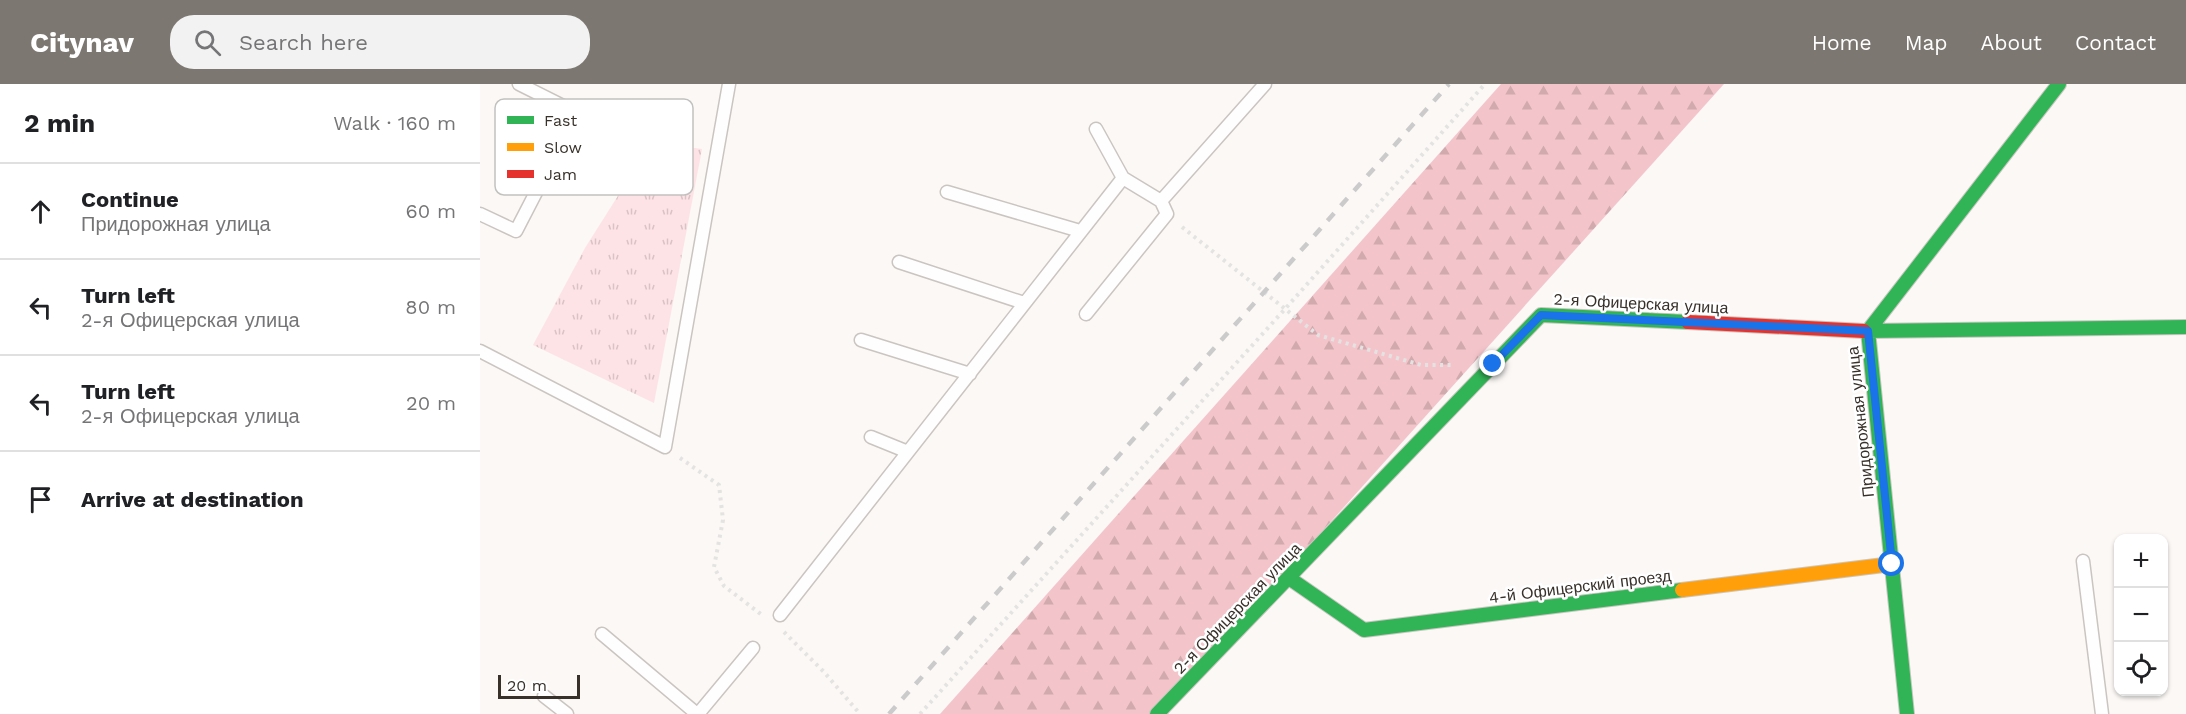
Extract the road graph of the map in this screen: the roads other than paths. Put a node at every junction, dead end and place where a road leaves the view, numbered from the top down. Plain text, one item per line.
1 (519, 84) edge
2 (729, 84) edge
3 (1265, 84) edge
4 (2059, 84) edge
5 (549, 99) edge
6 (1096, 129) dead end
7 (1123, 178) junction
8 (947, 192) dead end
9 (535, 195) edge
10 (1161, 201) junction
11 (480, 214) edge
12 (1080, 231) junction
13 (899, 262) dead end
14 (1024, 303) junction
15 (1086, 314) dead end
16 (2186, 327) edge
17 (1868, 331) junction
18 (861, 340) dead end
19 (480, 351) edge
20 (970, 374) junction
21 (871, 437) dead end
22 (908, 452) junction
23 (2083, 561) dead end
24 (1892, 564) junction
25 (1289, 578) junction
26 (780, 615) dead end
27 (602, 634) dead end
28 (753, 648) dead end
29 (544, 696) dead end
30 (567, 714) edge
31 (698, 714) edge
32 (1157, 714) edge
33 (1907, 714) edge
34 (2103, 714) edge

1 - 5 lane
2 - 19 lane
3 - 10 lane
4 - 17 street, Придорожная улица
6 - 7 lane
7 - 10 lane
7 - 12 lane
8 - 12 lane
9 - 11 lane
10 - 15 lane
12 - 14 lane
13 - 14 lane
14 - 20 lane
16 - 17 street, 2-я Офицерская улица
17 - 24 street, Придорожная улица
17 - 25 street, 2-я Офицерская улица
18 - 20 lane
20 - 22 lane
21 - 22 lane
22 - 26 lane
23 - 34 lane
24 - 25 street, 4-й Офицерский проезд
24 - 33 street, Придорожная улица
25 - 32 street, 2-я Офицерская улица
27 - 31 lane
28 - 31 lane
29 - 30 lane

